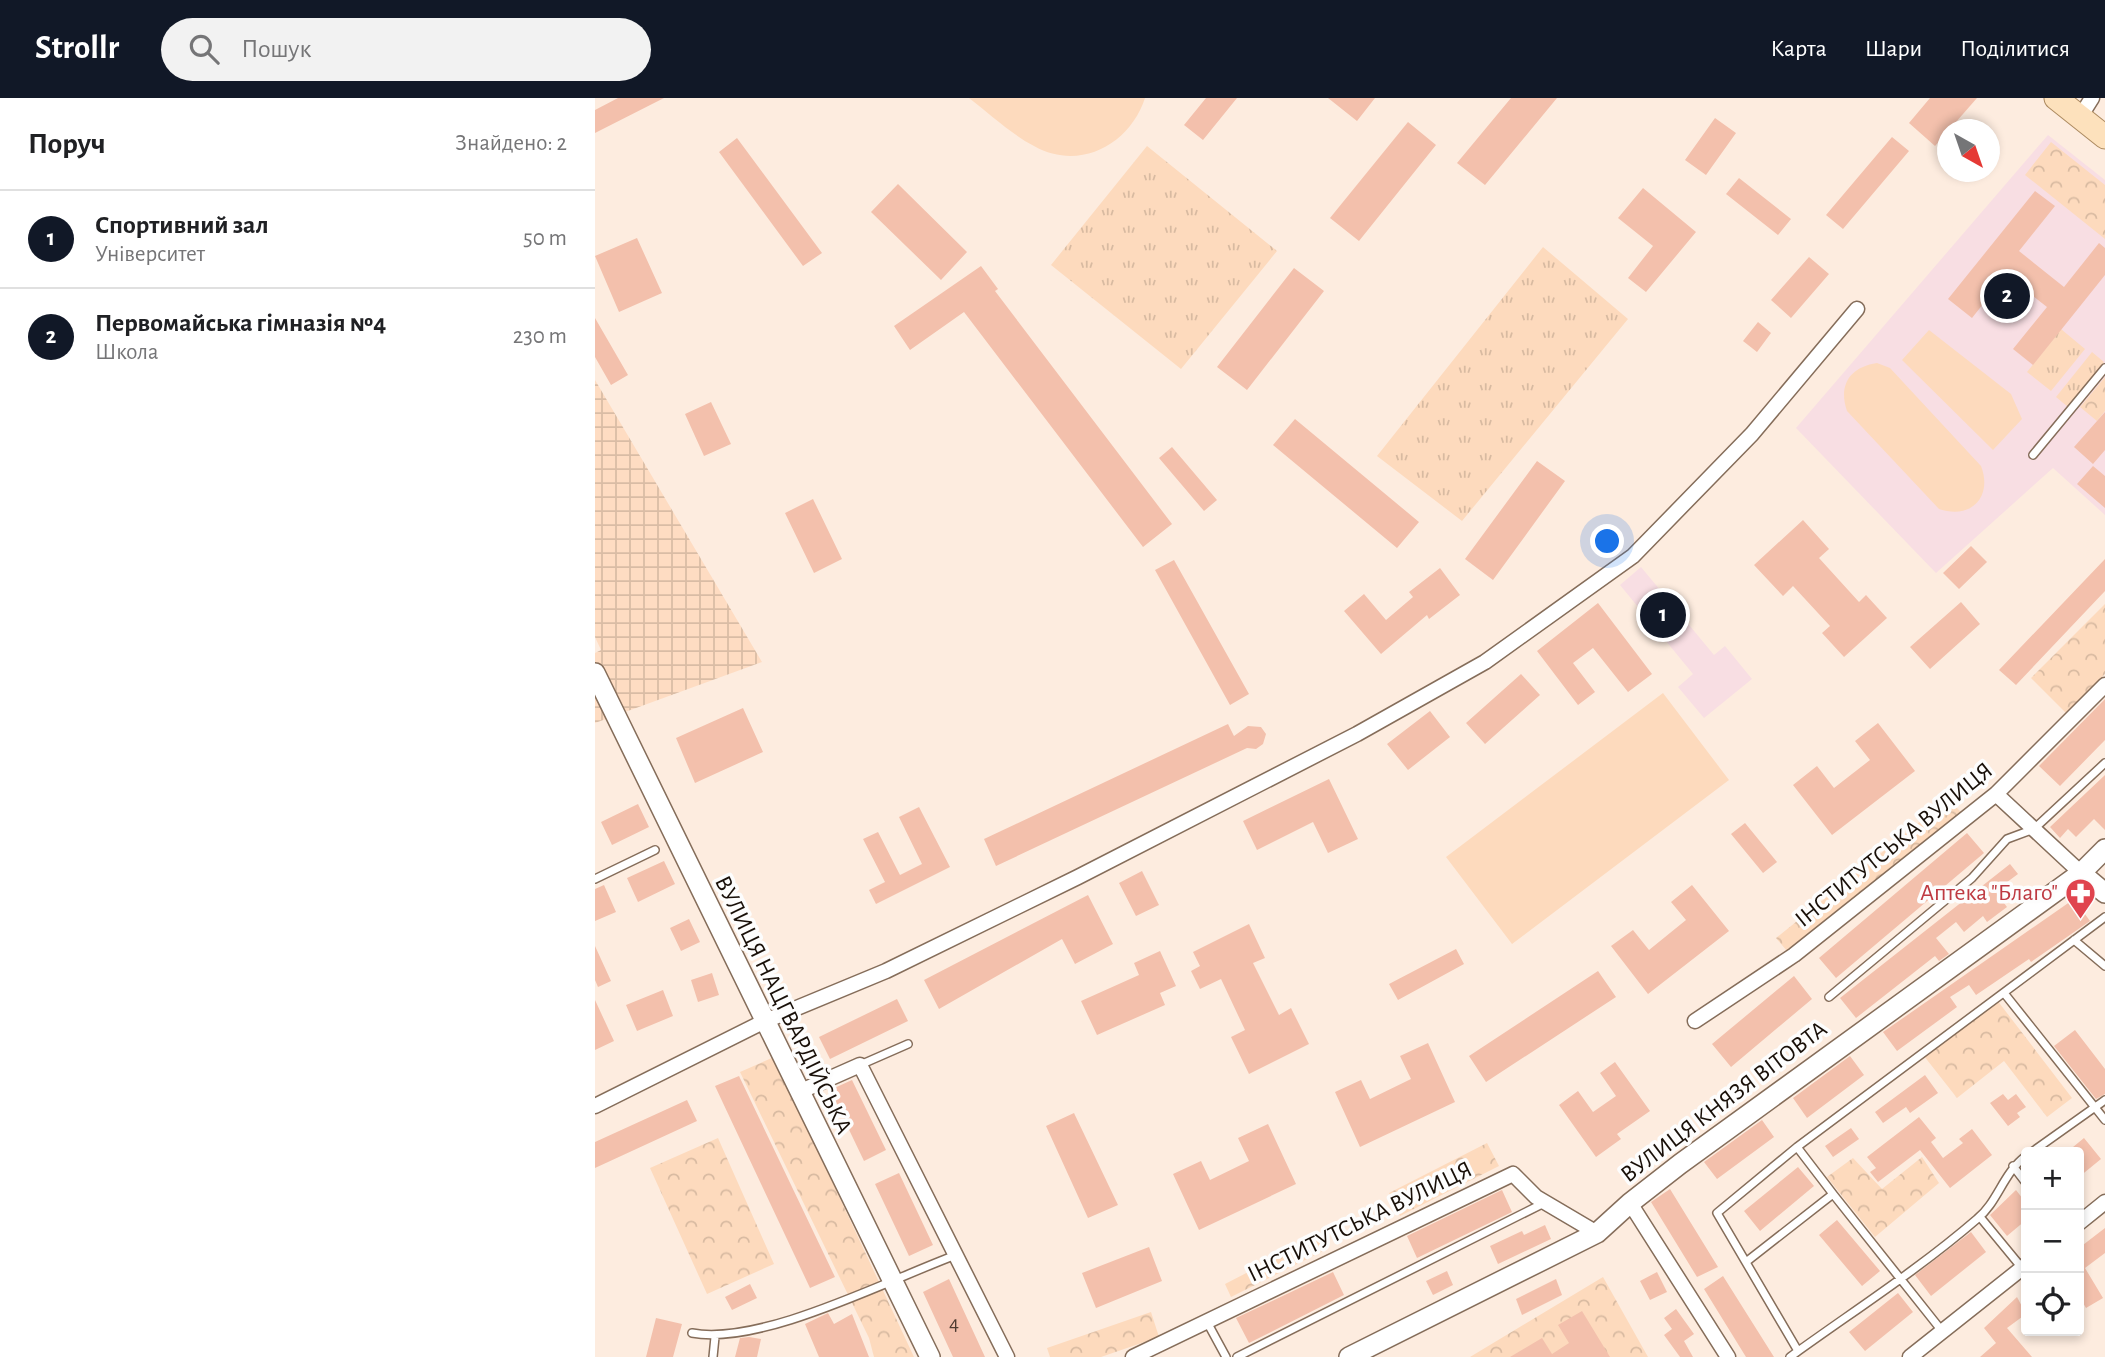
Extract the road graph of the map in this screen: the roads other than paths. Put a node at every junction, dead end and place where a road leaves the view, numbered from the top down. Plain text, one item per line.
1 (2056, 98) edge
2 (2086, 107) edge
3 (2105, 137) edge
4 (1857, 309) dead end
5 (2105, 368) edge
6 (2033, 455) dead end
7 (595, 673) edge
8 (2105, 685) edge
9 (2105, 764) edge
10 (1996, 794) junction
11 (2034, 829) junction
12 (2105, 849) edge
13 (655, 850) dead end
14 (2081, 873) junction
15 (595, 879) edge
16 (2105, 893) edge
17 (2105, 917) edge
18 (2074, 940) junction
19 (2105, 966) edge
20 (2004, 993) junction
21 (1829, 997) dead end
22 (1695, 1021) dead end
23 (763, 1022) junction
24 (908, 1044) dead end
25 (860, 1065) junction
26 (799, 1091) junction
27 (2105, 1100) edge
28 (595, 1106) edge
29 (2095, 1108) junction
30 (2105, 1120) edge
31 (1797, 1147) junction
32 (2039, 1147) edge
33 (2021, 1160) edge
34 (2013, 1166) junction
35 (2021, 1176) edge
36 (1833, 1194) junction
37 (1545, 1202) junction
38 (2105, 1202) edge
39 (1630, 1203) junction
40 (1980, 1217) junction
41 (2084, 1219) edge
42 (1597, 1233) junction
43 (956, 1255) junction
44 (1746, 1262) junction
45 (2021, 1264) edge
46 (2021, 1269) edge
47 (1901, 1279) junction
48 (889, 1280) junction
49 (1207, 1321) junction
50 (1942, 1332) junction
51 (692, 1333) dead end
52 (715, 1337) junction
53 (1798, 1351) junction
54 (713, 1357) edge
55 (930, 1357) edge
56 (1007, 1357) edge
57 (1133, 1357) edge
58 (1226, 1357) edge
59 (1237, 1357) edge
60 (1349, 1357) edge
61 (1728, 1357) edge
62 (1790, 1357) edge
63 (1910, 1357) edge

1 - 2 main road
2 - 3 main road
4 - 23 street
5 - 6 lane
7 - 23 street, ВУЛИЦЯ НАЦГВАРДІЙСЬКА
8 - 10 street, ІНСТИТУТСЬКА ВУЛИЦЯ
9 - 11 lane
10 - 11 street
10 - 22 street, ІНСТИТУТСЬКА ВУЛИЦЯ
11 - 14 street
11 - 21 lane
12 - 14 street, ВУЛИЦЯ КНЯЗЯ ВІТОВТА
13 - 15 lane
14 - 16 street
14 - 39 street, ВУЛИЦЯ КНЯЗЯ ВІТОВТА
17 - 18 lane
18 - 19 lane
18 - 20 lane
20 - 29 lane
20 - 31 lane
23 - 26 street, ВУЛИЦЯ НАЦГВАРДІЙСЬКА
23 - 28 street
24 - 25 lane
25 - 26 street
25 - 43 street
26 - 48 street, ВУЛИЦЯ НАЦГВАРДІЙСЬКА
27 - 29 lane
29 - 30 lane
29 - 32 lane
31 - 36 lane
31 - 44 lane
33 - 34 lane
34 - 35 lane
34 - 40 lane
36 - 44 lane
36 - 47 lane
37 - 42 street, ІНСТИТУТСЬКА ВУЛИЦЯ
37 - 49 street, ІНСТИТУТСЬКА ВУЛИЦЯ
37 - 59 lane
38 - 41 street
39 - 42 street, ВУЛИЦЯ КНЯЗЯ ВІТОВТА
39 - 61 street
40 - 45 lane
40 - 47 lane
42 - 60 street, ВУЛИЦЯ КНЯЗЯ ВІТОВТА
43 - 48 lane
43 - 56 street
44 - 53 lane
46 - 50 street
47 - 50 lane
47 - 53 lane
48 - 52 lane
48 - 55 street, ВУЛИЦЯ НАЦГВАРДІЙСЬКА
49 - 57 street, ІНСТИТУТСЬКА ВУЛИЦЯ
49 - 58 lane
50 - 63 street
51 - 52 lane
52 - 54 lane
53 - 62 lane

